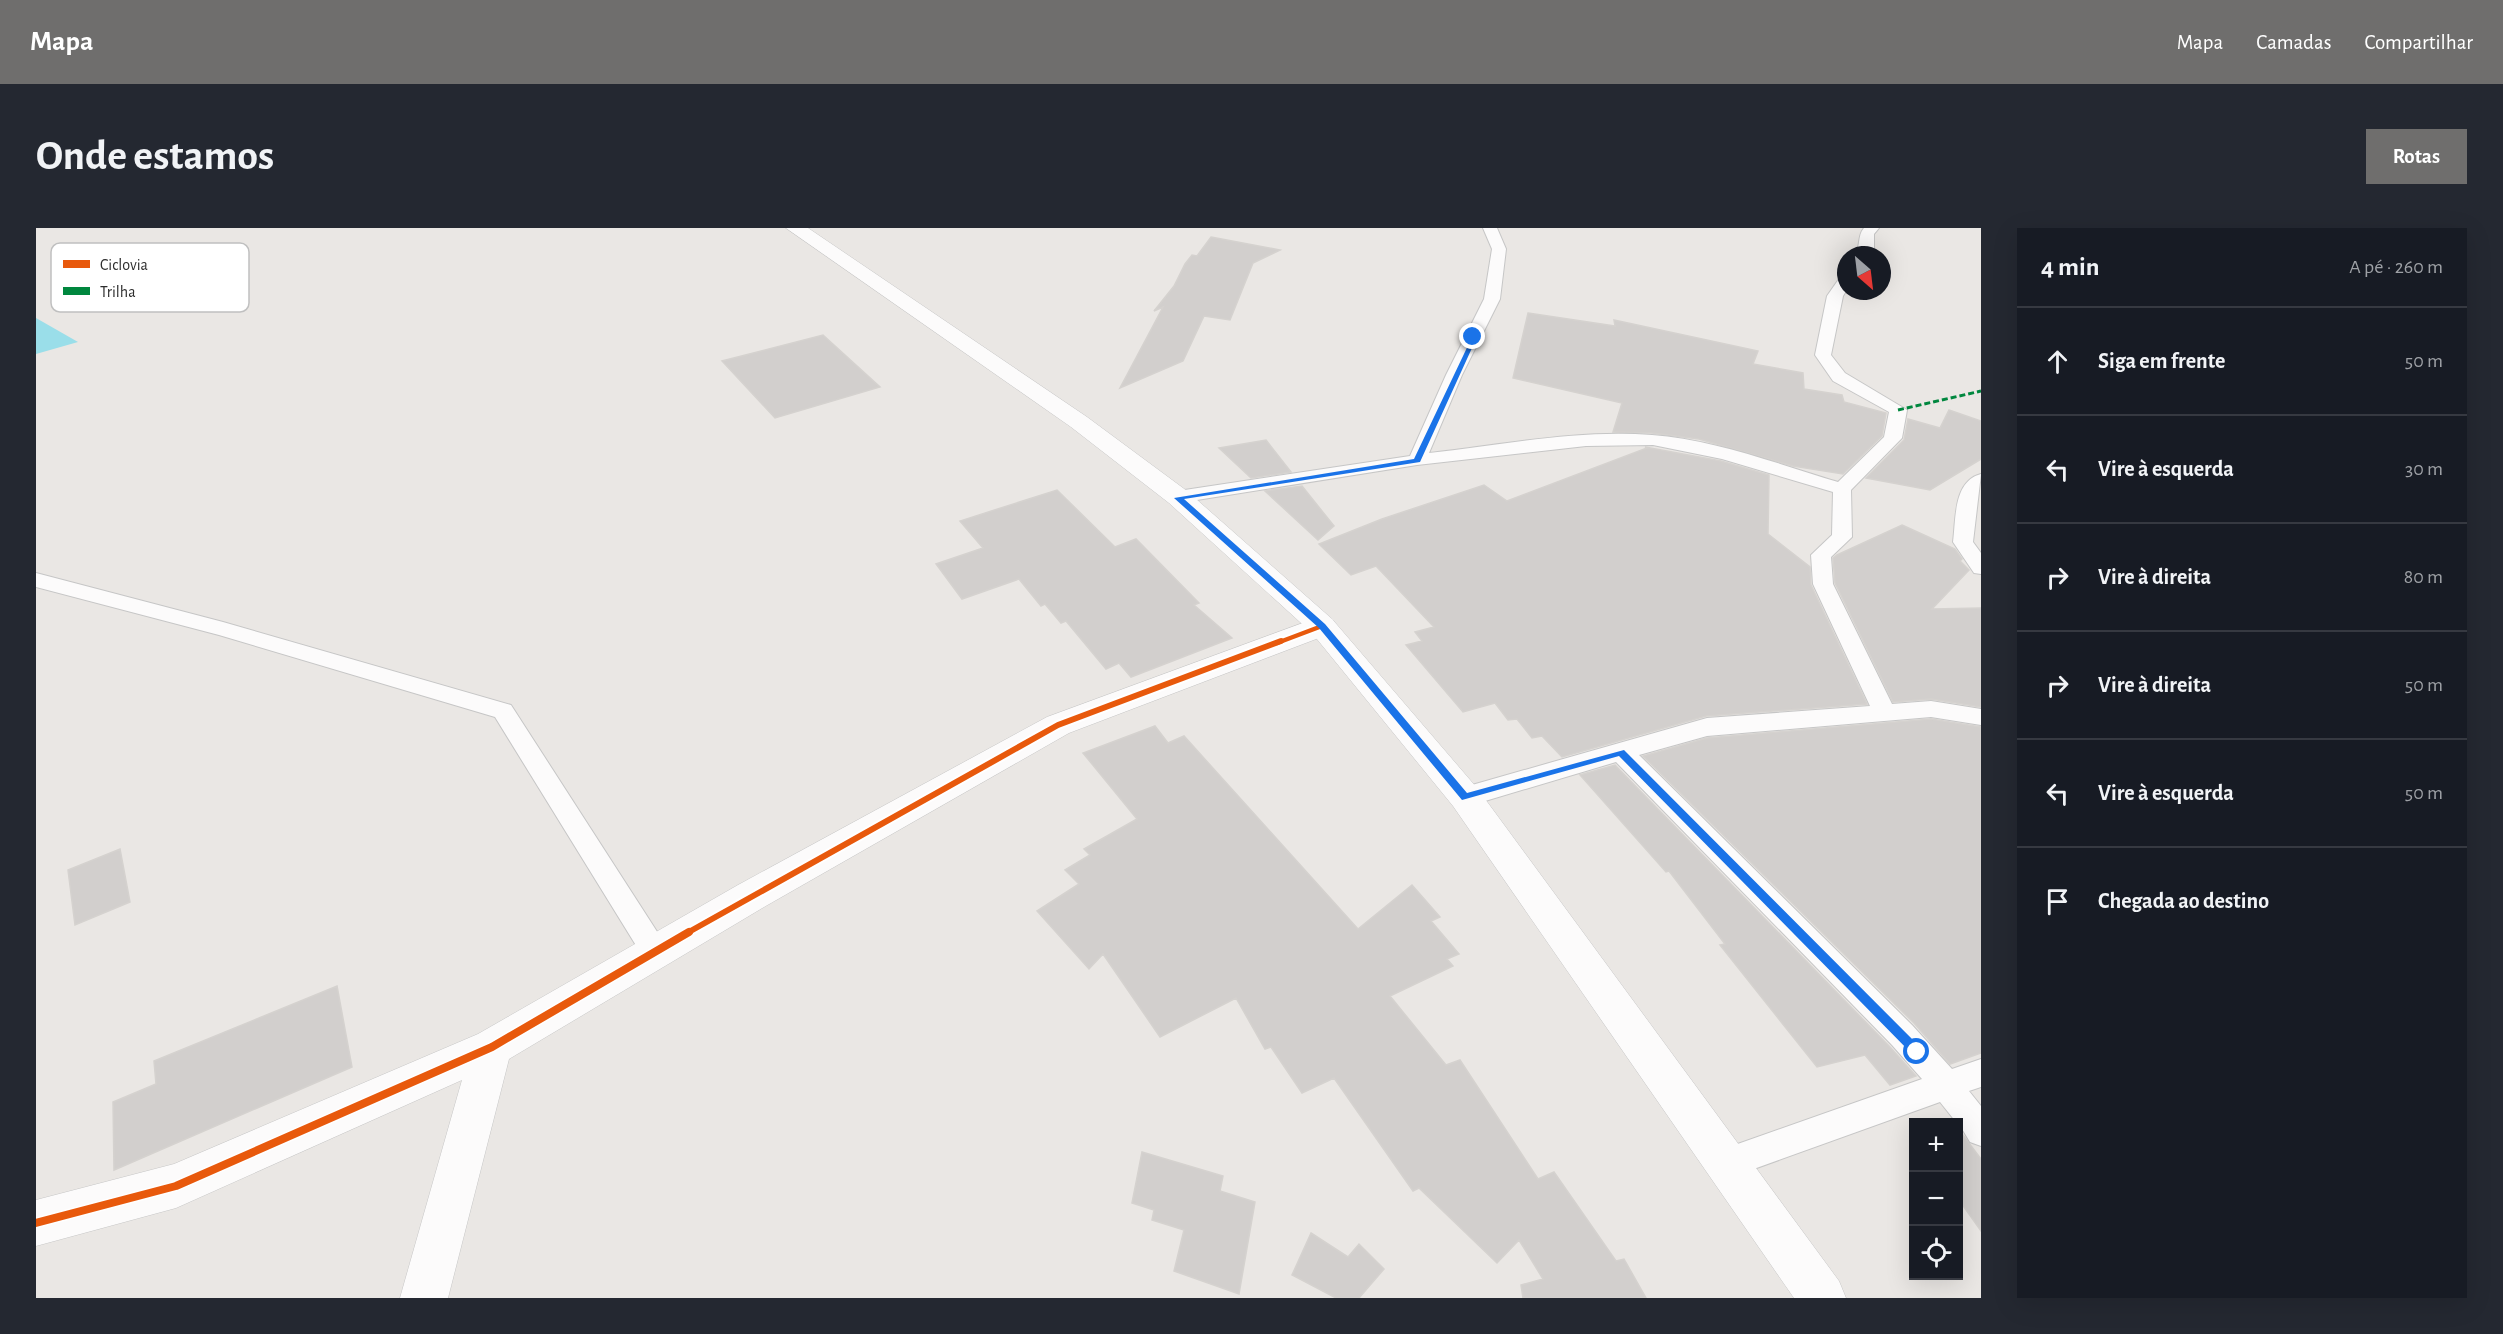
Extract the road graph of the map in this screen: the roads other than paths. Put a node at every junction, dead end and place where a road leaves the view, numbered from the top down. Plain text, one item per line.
1 (795, 228) edge
2 (1490, 228) edge
3 (1872, 228) edge
4 (1867, 246) edge
5 (1837, 293) edge
6 (1417, 460) junction
7 (1981, 480) edge
8 (1842, 489) junction
9 (1178, 498) junction
10 (1981, 568) edge
11 (36, 580) edge
12 (1322, 626) junction
13 (1885, 713) junction
14 (1981, 717) edge
15 (1621, 752) junction
16 (1465, 797) junction
17 (655, 952) junction
18 (492, 1047) junction
19 (1981, 1073) edge
20 (1946, 1085) junction
21 (1981, 1131) edge
22 (1726, 1163) junction
23 (36, 1223) edge
24 (424, 1298) edge
25 (1822, 1298) edge

1 - 9 main road
2 - 6 lane
3 - 4 lane
5 - 8 lane
6 - 8 lane
6 - 9 lane
7 - 10 lane
8 - 13 lane
9 - 12 main road
11 - 17 lane
12 - 16 main road
12 - 17 main road
13 - 14 lane
13 - 15 lane
15 - 16 lane
15 - 20 lane
16 - 22 main road
17 - 18 main road
18 - 23 main road
18 - 24 main road
19 - 20 lane
20 - 21 lane
20 - 22 lane
22 - 25 main road

